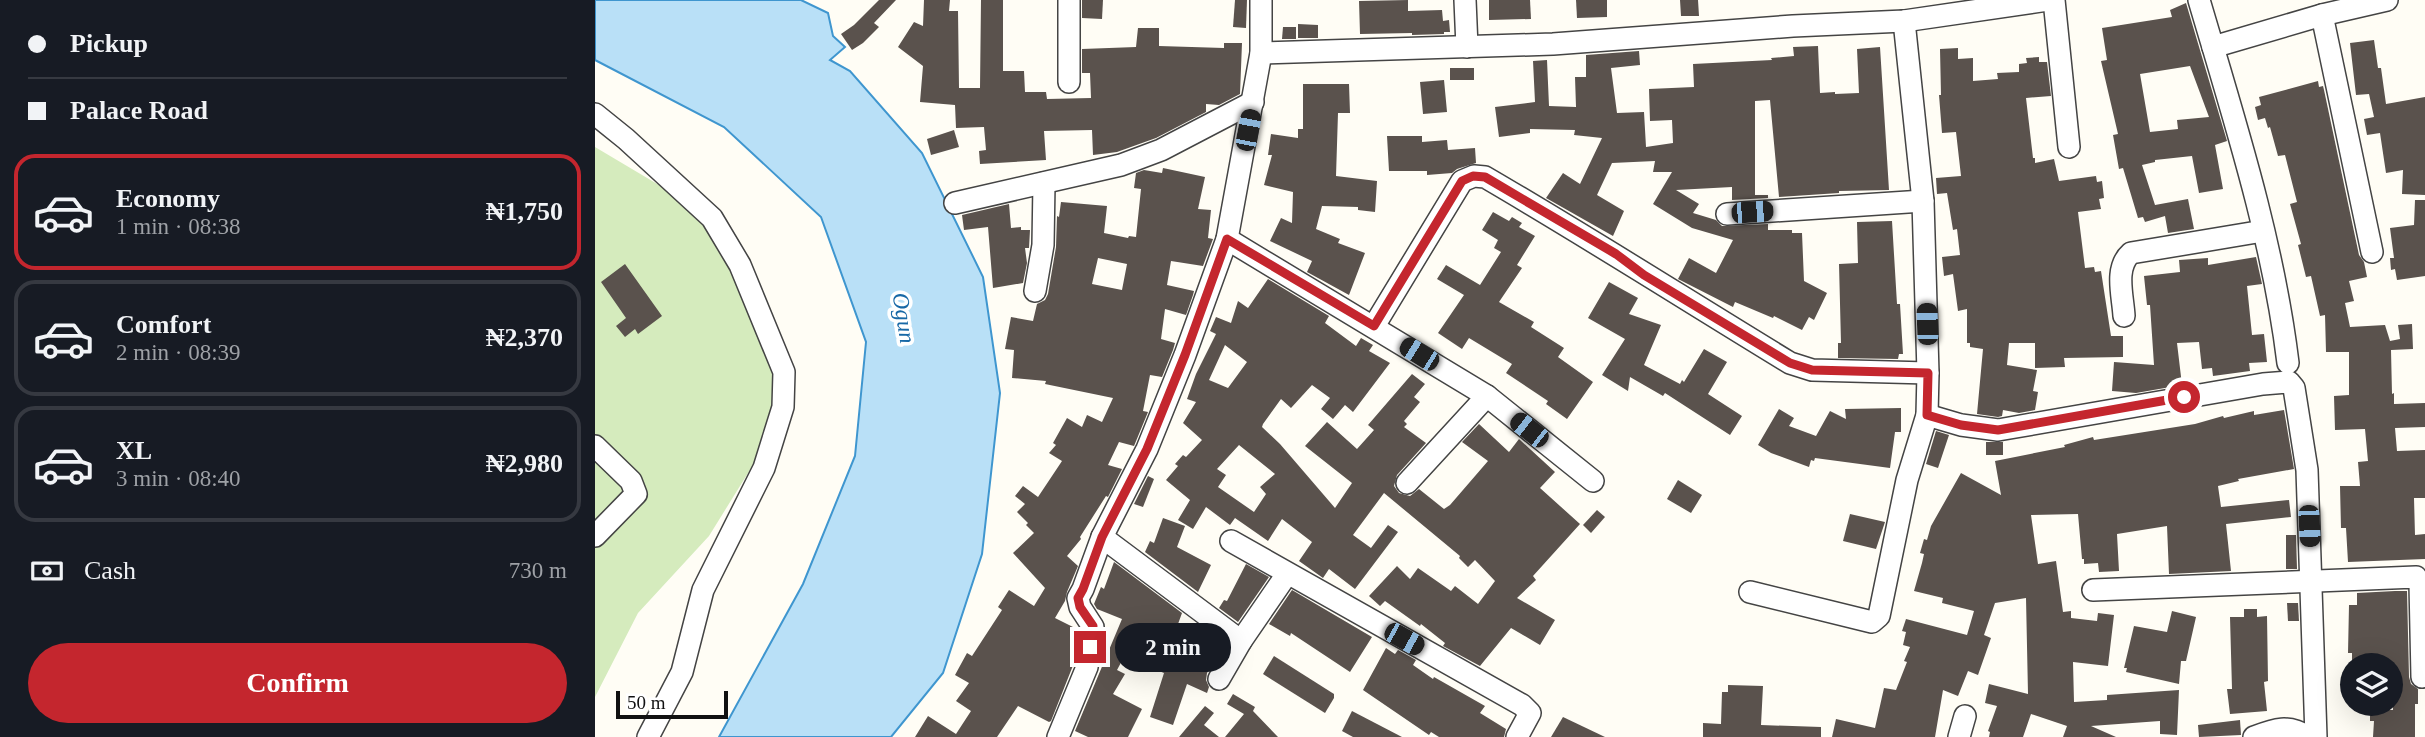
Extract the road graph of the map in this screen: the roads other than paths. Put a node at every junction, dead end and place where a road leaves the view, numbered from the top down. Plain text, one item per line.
1 (1069, 0) edge
2 (1261, 0) edge
3 (1465, 0) edge
4 (2048, 0) edge
5 (2054, 0) edge
6 (2199, 0) edge
7 (2387, 0) edge
8 (1927, 8) edge
9 (2322, 15) junction
10 (1904, 21) junction
11 (1467, 47) junction
12 (2213, 47) junction
13 (1261, 53) junction
14 (1069, 82) dead end
15 (1253, 103) junction
16 (595, 114) edge
17 (2069, 147) dead end
18 (1044, 183) junction
19 (1923, 201) junction
20 (954, 202) dead end
21 (1727, 214) dead end
22 (2263, 230) junction
23 (1227, 239) junction
24 (2372, 252) dead end
25 (1035, 292) dead end
26 (2124, 316) dead end
27 (1374, 326) junction
28 (2288, 363) dead end
29 (1928, 373) junction
30 (1487, 396) junction
31 (1927, 415) junction
32 (595, 446) edge
33 (1593, 481) dead end
34 (1408, 483) dead end
35 (595, 536) edge
36 (1102, 537) junction
37 (1231, 541) dead end
38 (1287, 574) junction
39 (2312, 582) junction
40 (2093, 590) dead end
41 (1750, 592) dead end
42 (1241, 641) junction
43 (2422, 677) dead end
44 (1219, 679) dead end
45 (1965, 716) dead end
46 (648, 737) edge
47 (1058, 737) edge
48 (1517, 737) edge
49 (1959, 737) edge
50 (2253, 737) edge
51 (2308, 737) edge
52 (2316, 737) edge

1 - 14 street
2 - 13 street
3 - 11 street
4 - 8 street
5 - 17 street
6 - 12 street
7 - 9 street
8 - 10 street
9 - 12 street
9 - 24 street
10 - 11 street
10 - 19 street
11 - 13 street
12 - 22 street
13 - 15 street
15 - 18 street
15 - 23 street
16 - 46 street
18 - 20 street
18 - 25 street
19 - 21 street
19 - 29 street
22 - 26 street
22 - 28 street
23 - 27 street
23 - 36 street
27 - 29 street
27 - 30 street
29 - 31 street
30 - 33 street
30 - 34 street
31 - 39 street
31 - 41 street
32 - 35 street
36 - 42 street
36 - 47 street
37 - 38 street
38 - 42 street
38 - 48 street
39 - 40 street
39 - 43 street
39 - 52 street
42 - 44 street
45 - 49 street
50 - 51 street

